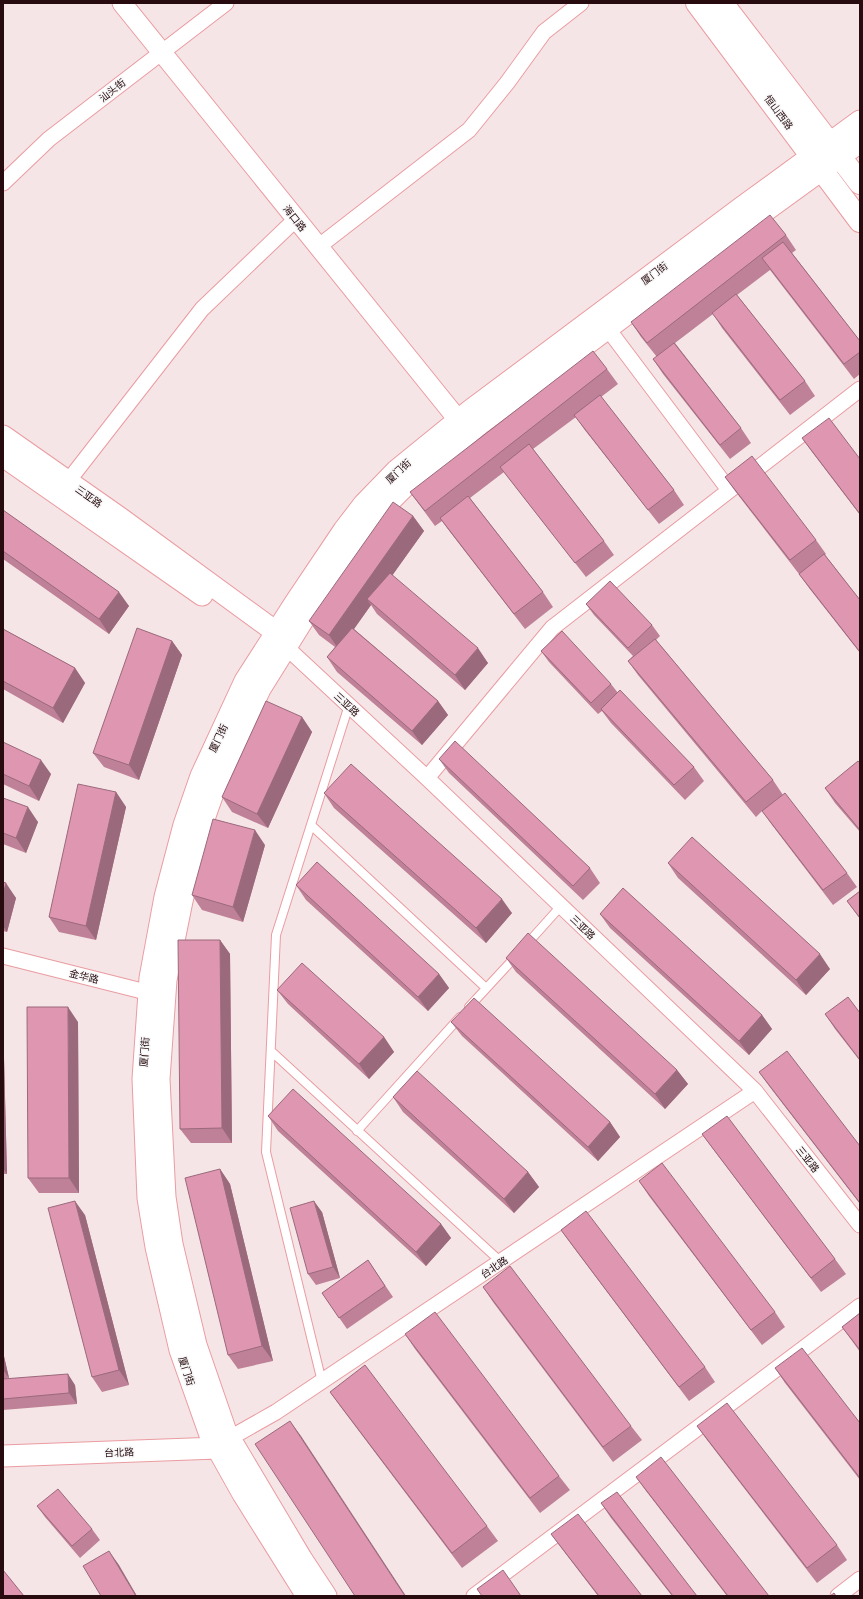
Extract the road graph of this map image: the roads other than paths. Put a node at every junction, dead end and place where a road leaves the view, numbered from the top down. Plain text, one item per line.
1 (122, 3) edge
2 (226, 3) edge
3 (581, 3) edge
4 (697, 3) edge
5 (722, 3) edge
6 (161, 52) junction
7 (860, 121) edge
8 (860, 142) edge
9 (835, 150) junction
10 (817, 163) junction
11 (3, 183) edge
12 (860, 183) edge
13 (296, 219) junction
14 (860, 221) edge
15 (318, 247) junction
16 (603, 322) junction
17 (860, 389) edge
18 (463, 426) junction
19 (3, 436) edge
20 (3, 456) edge
21 (63, 488) junction
22 (729, 490) junction
23 (278, 640) junction
24 (349, 706) junction
25 (427, 778) junction
26 (311, 825) junction
27 (561, 906) junction
28 (3, 956) edge
29 (486, 988) junction
30 (157, 995) junction
31 (270, 1051) junction
32 (755, 1091) junction
33 (358, 1131) junction
34 (860, 1225) edge
35 (501, 1262) junction
36 (860, 1306) edge
37 (322, 1382) junction
38 (223, 1439) junction
39 (3, 1442) edge
40 (3, 1456) edge
41 (860, 1579) edge
42 (307, 1596) edge
43 (326, 1596) edge
44 (474, 1596) edge
45 (838, 1596) edge

1 - 6 street, 海口路
2 - 6 street, 汕头街
3 - 15 street
4 - 10 main road, 恒山西路
5 - 9 main road
6 - 11 street, 汕头街
6 - 13 street, 海口路
7 - 9 main road, 厦门街
8 - 9 main road, 厦门街
9 - 10 main road, 厦门街
9 - 12 main road
10 - 14 main road, 恒山西路
10 - 16 main road, 厦门街
13 - 15 street, 海口路
13 - 21 street
15 - 18 street, 海口路
16 - 18 main road, 厦门街
16 - 22 street
17 - 22 street
18 - 23 main road, 厦门街
19 - 21 main road, 三亚路
20 - 21 main road, 三亚路
21 - 23 main road, 三亚路
22 - 25 street
23 - 24 street, 三亚路
23 - 30 main road, 厦门街
24 - 25 street, 三亚路
24 - 26 lane
25 - 27 street, 三亚路
26 - 29 lane
26 - 31 lane
27 - 29 lane
27 - 32 street, 三亚路
28 - 30 street, 金华路
29 - 33 lane
30 - 38 main road, 厦门街
31 - 33 lane
31 - 37 lane
32 - 34 street, 三亚路
32 - 35 street, 台北路
33 - 35 lane
35 - 37 street, 台北路
36 - 44 street
37 - 38 street, 台北路
38 - 39 main road, 台北路
38 - 40 main road, 台北路
38 - 42 main road, 厦门街
38 - 43 main road, 厦门街
41 - 45 street

